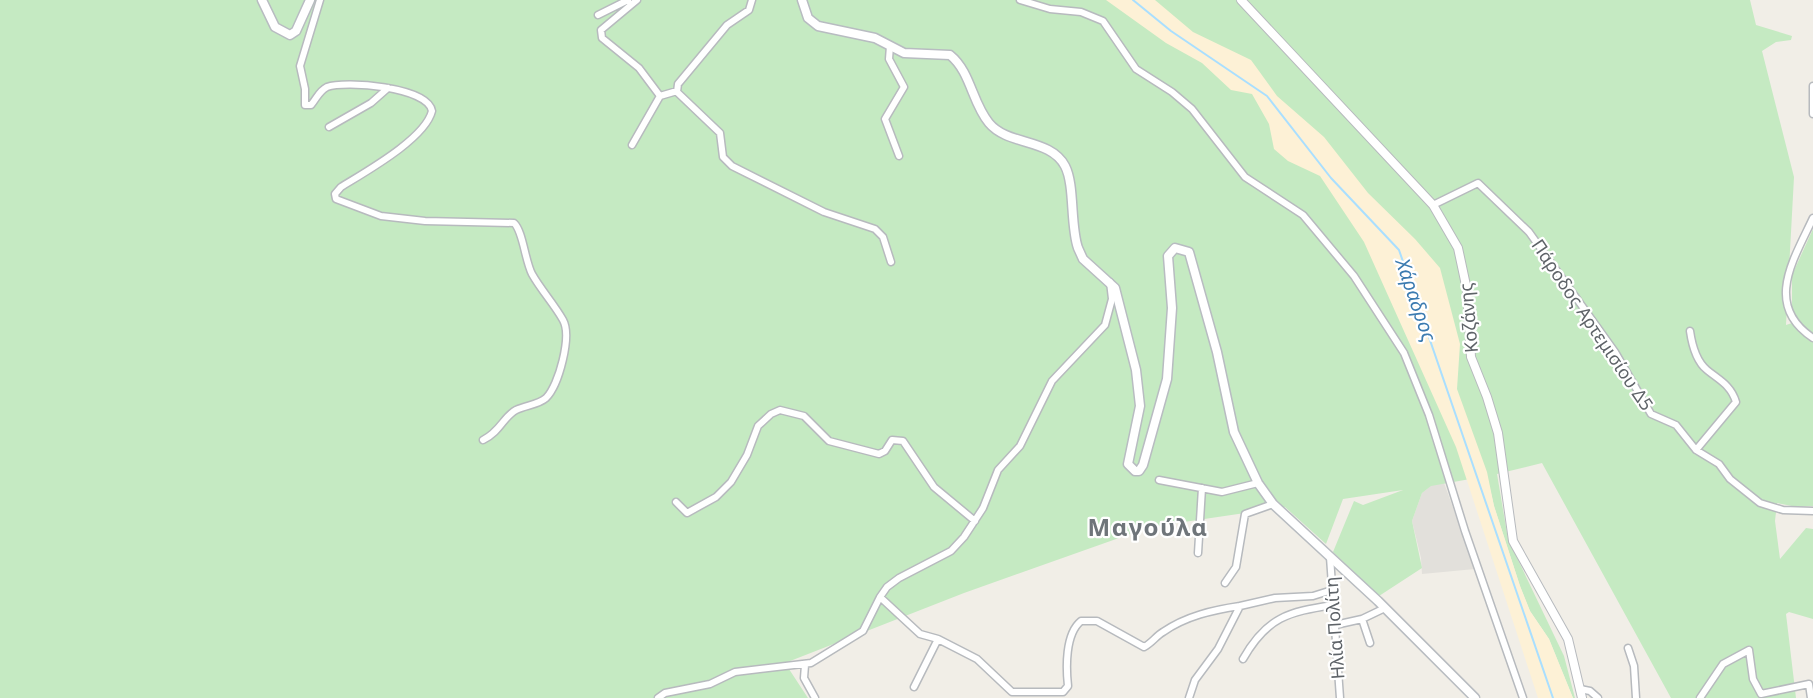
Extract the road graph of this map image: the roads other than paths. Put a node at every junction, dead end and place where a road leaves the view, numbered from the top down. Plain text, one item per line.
1 (262, 0) edge
2 (310, 0) edge
3 (320, 0) edge
4 (628, 0) edge
5 (638, 0) edge
6 (752, 0) edge
7 (802, 0) edge
8 (1020, 0) edge
9 (1240, 0) edge
10 (598, 15) dead end
11 (890, 46) junction
12 (1813, 86) edge
13 (388, 88) junction
14 (677, 91) junction
15 (660, 96) junction
16 (1813, 114) edge
17 (329, 127) dead end
18 (632, 145) dead end
19 (899, 156) dead end
20 (1433, 205) junction
21 (1813, 218) edge
22 (891, 262) dead end
23 (1110, 282) junction
24 (1690, 331) dead end
25 (1813, 338) edge
26 (483, 440) dead end
27 (1696, 450) junction
28 (1159, 480) dead end
29 (1258, 483) junction
30 (1202, 488) junction
31 (676, 502) dead end
32 (1273, 504) junction
33 (1813, 511) edge
34 (975, 521) junction
35 (1198, 553) dead end
36 (1330, 557) junction
37 (1225, 583) dead end
38 (1332, 590) junction
39 (879, 597) junction
40 (1334, 605) junction
41 (1240, 606) junction
42 (1385, 608) junction
43 (1362, 619) junction
44 (1335, 625) junction
45 (938, 639) junction
46 (1370, 644) dead end
47 (1628, 648) dead end
48 (1243, 659) dead end
49 (805, 665) junction
50 (914, 687) dead end
51 (1580, 689) junction
52 (658, 698) edge
53 (815, 698) edge
54 (1189, 698) edge
55 (1340, 698) edge
56 (1475, 698) edge
57 (1522, 698) edge
58 (1582, 698) edge
59 (1598, 698) edge
60 (1636, 698) edge
61 (1700, 698) edge
62 (1811, 698) edge

1 - 2 main road
3 - 13 street
4 - 10 street
5 - 15 street
6 - 14 street
7 - 11 main road
8 - 57 street
9 - 20 street, Κοζάνης
11 - 19 street
11 - 23 main road
12 - 16 street
13 - 17 street
13 - 26 street
14 - 15 street
14 - 22 street
15 - 18 street
20 - 27 street, Πάροδος Αρτεμισίου Δ5
20 - 51 street, Κοζάνης
21 - 25 street
23 - 29 main road
23 - 34 street
24 - 27 street
27 - 33 street, Πάροδος Αρτεμισίου Δ5
28 - 30 street
29 - 30 street
29 - 32 main road
30 - 35 street
31 - 34 street
32 - 36 main road
32 - 37 street
34 - 39 street
36 - 38 street, Ηλία Πολίτη
36 - 42 main road
38 - 40 street, Ηλία Πολίτη
38 - 41 street
39 - 45 street
39 - 49 street
40 - 44 street, Ηλία Πολίτη
40 - 48 street
41 - 45 street
41 - 54 street
42 - 43 street
42 - 56 main road
43 - 44 street
43 - 46 street
44 - 55 street, Ηλία Πολίτη
45 - 50 street
47 - 60 street
49 - 52 street
49 - 53 street
51 - 58 street, Κοζάνης
51 - 59 street
61 - 62 street

